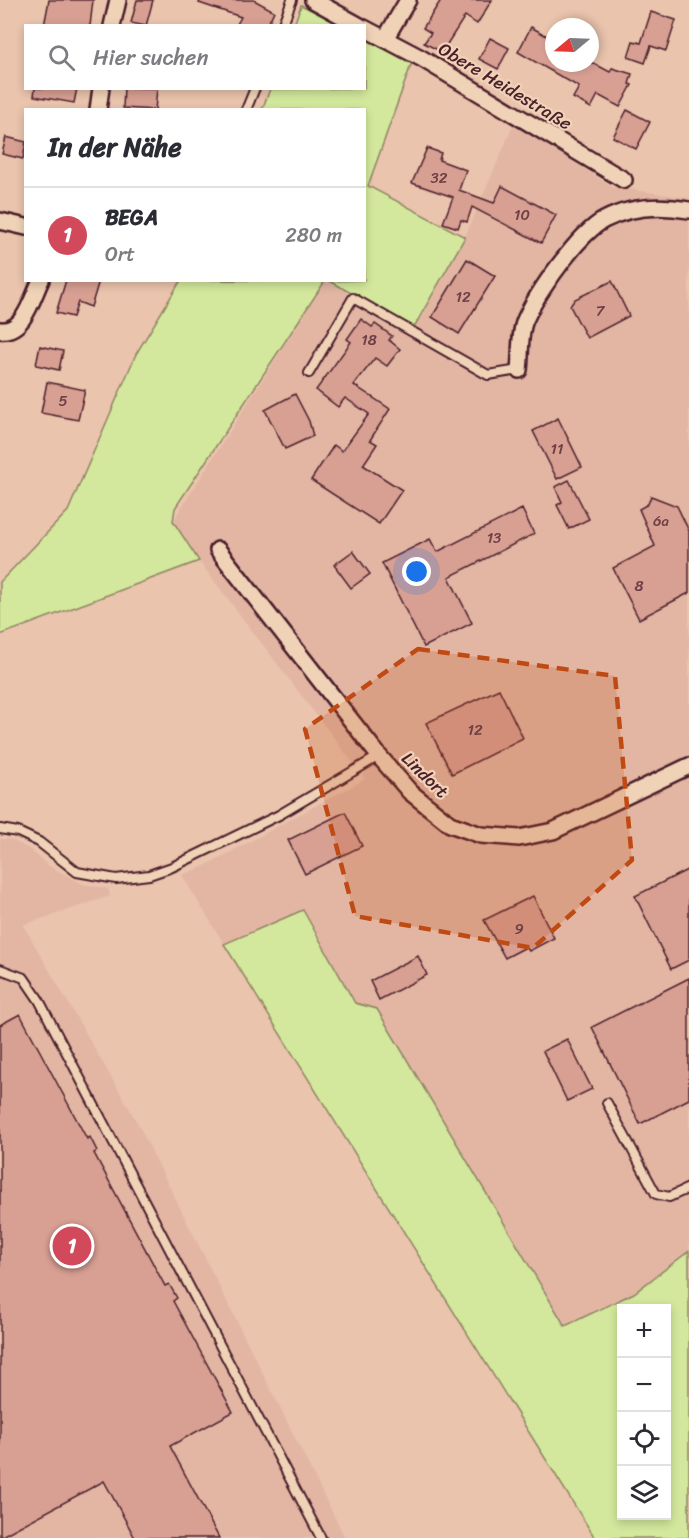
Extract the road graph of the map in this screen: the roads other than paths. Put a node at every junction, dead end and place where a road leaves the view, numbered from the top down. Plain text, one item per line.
1 (118, 0) edge
2 (292, 0) edge
3 (313, 0) edge
4 (408, 0) edge
5 (112, 24) edge
6 (283, 24) edge
7 (356, 24) edge
8 (366, 29) edge
9 (385, 39) junction
10 (101, 90) edge
11 (254, 90) edge
12 (98, 108) edge
13 (247, 108) edge
14 (624, 180) dead end
15 (689, 210) edge
16 (0, 221) edge
17 (24, 227) edge
18 (39, 282) edge
19 (0, 330) edge
20 (519, 370) joint
21 (309, 373) dead end
22 (218, 550) dead end
23 (379, 756) junction
24 (689, 766) edge
25 (0, 829) edge
26 (0, 969) edge
27 (607, 1103) dead end
28 (689, 1188) edge
29 (321, 1538) edge

1 - 5 street
2 - 6 lane
3 - 7 street
4 - 9 street
8 - 9 street, Obere Heidestraße
9 - 14 street, Obere Heidestraße
10 - 12 street
11 - 13 lane
15 - 20 street
16 - 17 street
18 - 19 street
20 - 21 lane
22 - 23 street, Lindort
23 - 24 street, Lindort
23 - 25 lane
26 - 29 lane
27 - 28 lane

